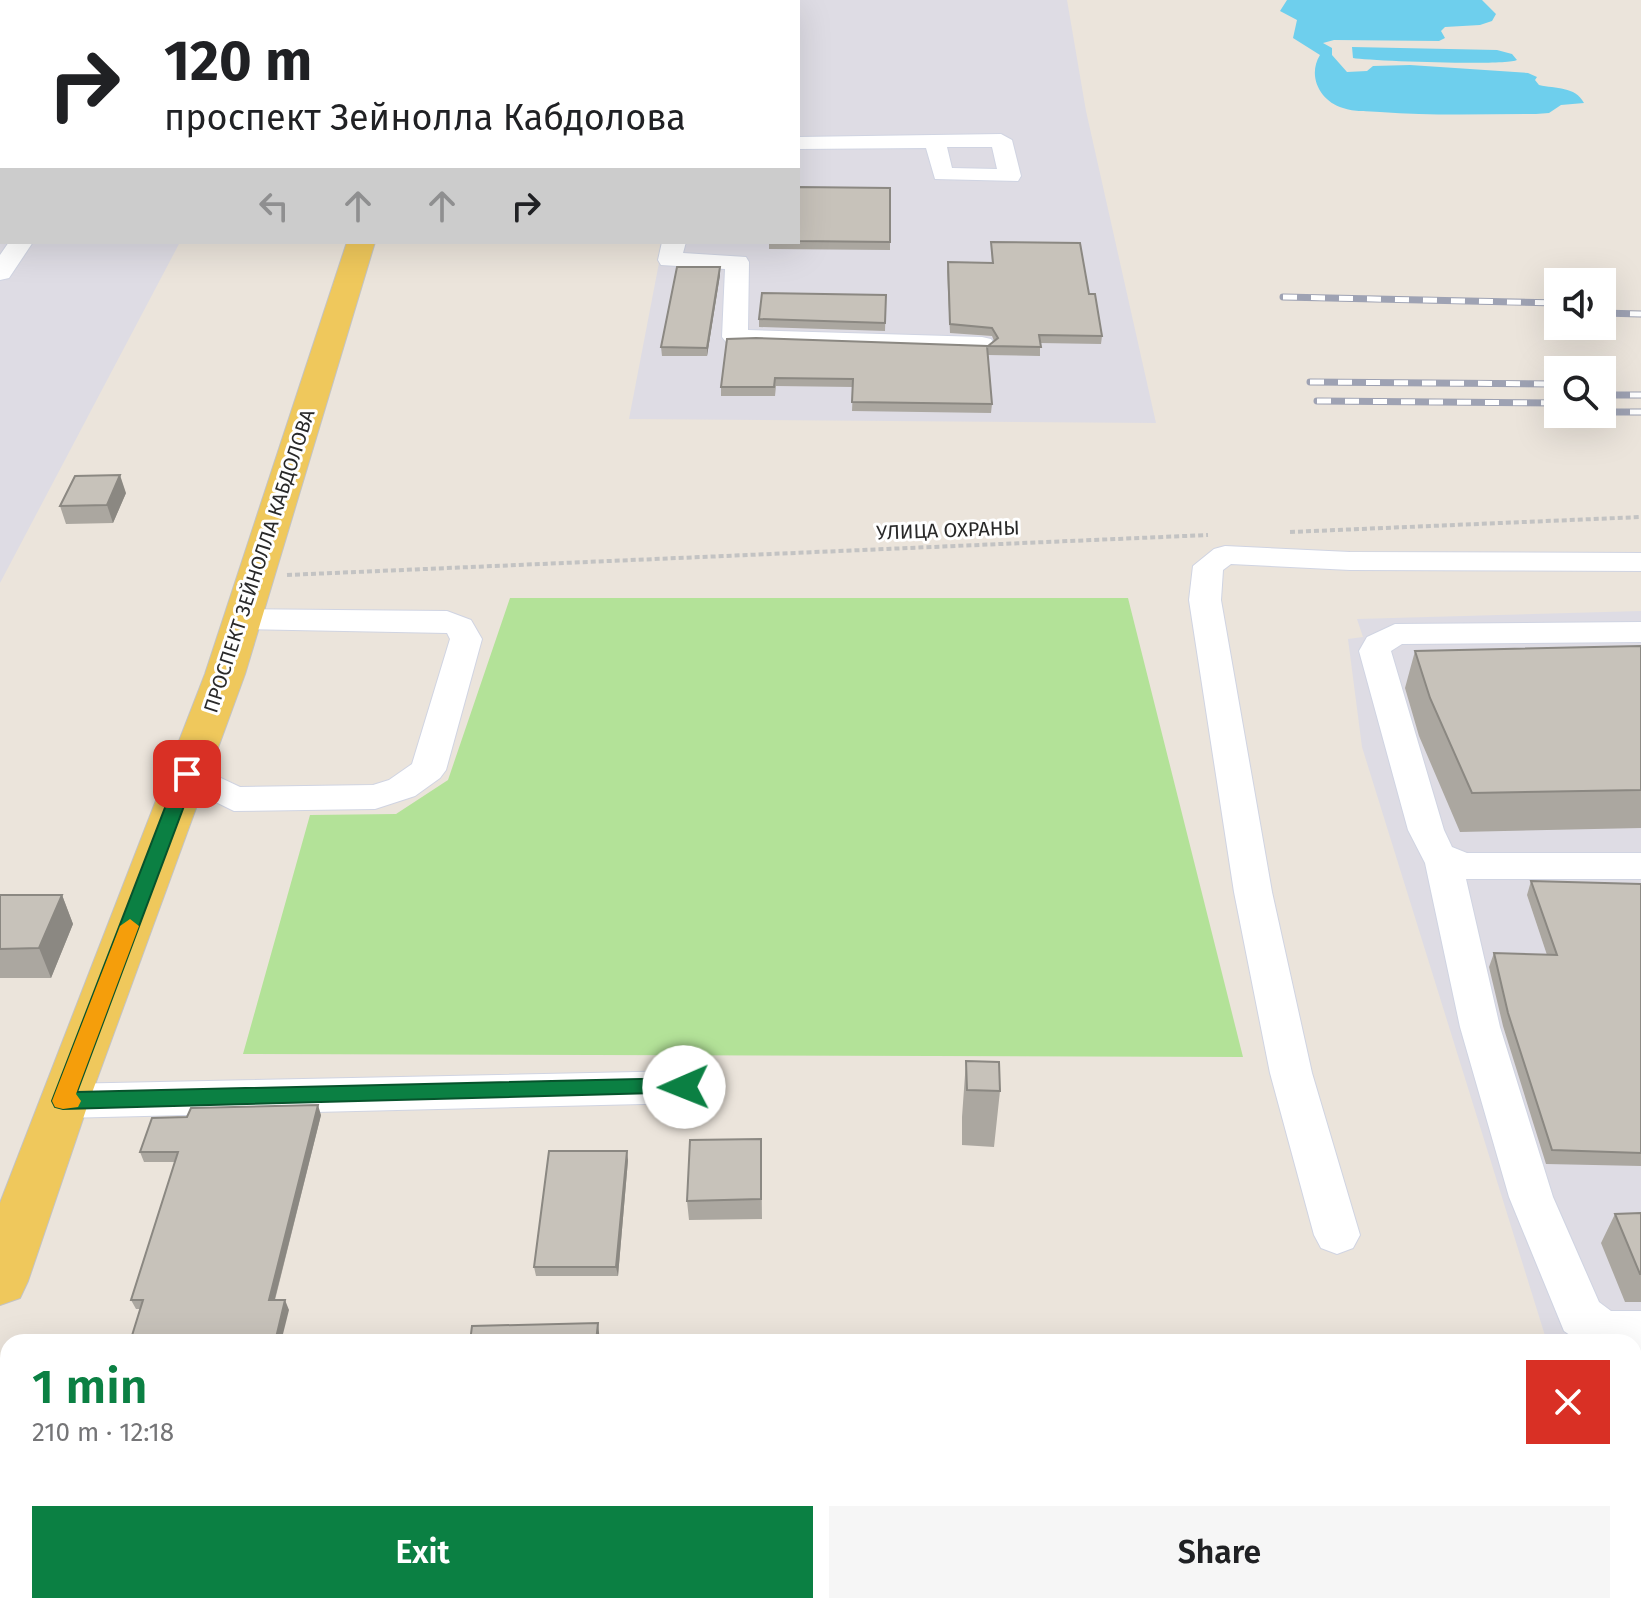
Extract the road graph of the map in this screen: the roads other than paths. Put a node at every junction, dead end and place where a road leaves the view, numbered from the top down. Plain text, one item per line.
1 (935, 141) dead end
2 (800, 143) edge
3 (360, 244) edge
4 (674, 244) edge
5 (982, 345) edge
6 (1641, 562) edge
7 (241, 619) junction
8 (1641, 632) edge
9 (187, 774) junction
10 (1443, 861) junction
11 (1641, 866) edge
12 (684, 1087) dead end
13 (63, 1101) junction
14 (1337, 1235) dead end
15 (0, 1281) edge
16 (1641, 1332) edge

1 - 2 street
3 - 7 main road, ПРОСПЕКТ ЗЕЙНОЛЛА КАБДОЛОВА
4 - 5 street
6 - 14 street
7 - 9 main road, ПРОСПЕКТ ЗЕЙНОЛЛА КАБДОЛОВА
7 - 9 street
8 - 10 street
9 - 13 main road, ПРОСПЕКТ ЗЕЙНОЛЛА КАБДОЛОВА
10 - 11 street
10 - 16 street
12 - 13 street
13 - 15 main road, ПРОСПЕКТ ЗЕЙНОЛЛА КАБДОЛОВА

